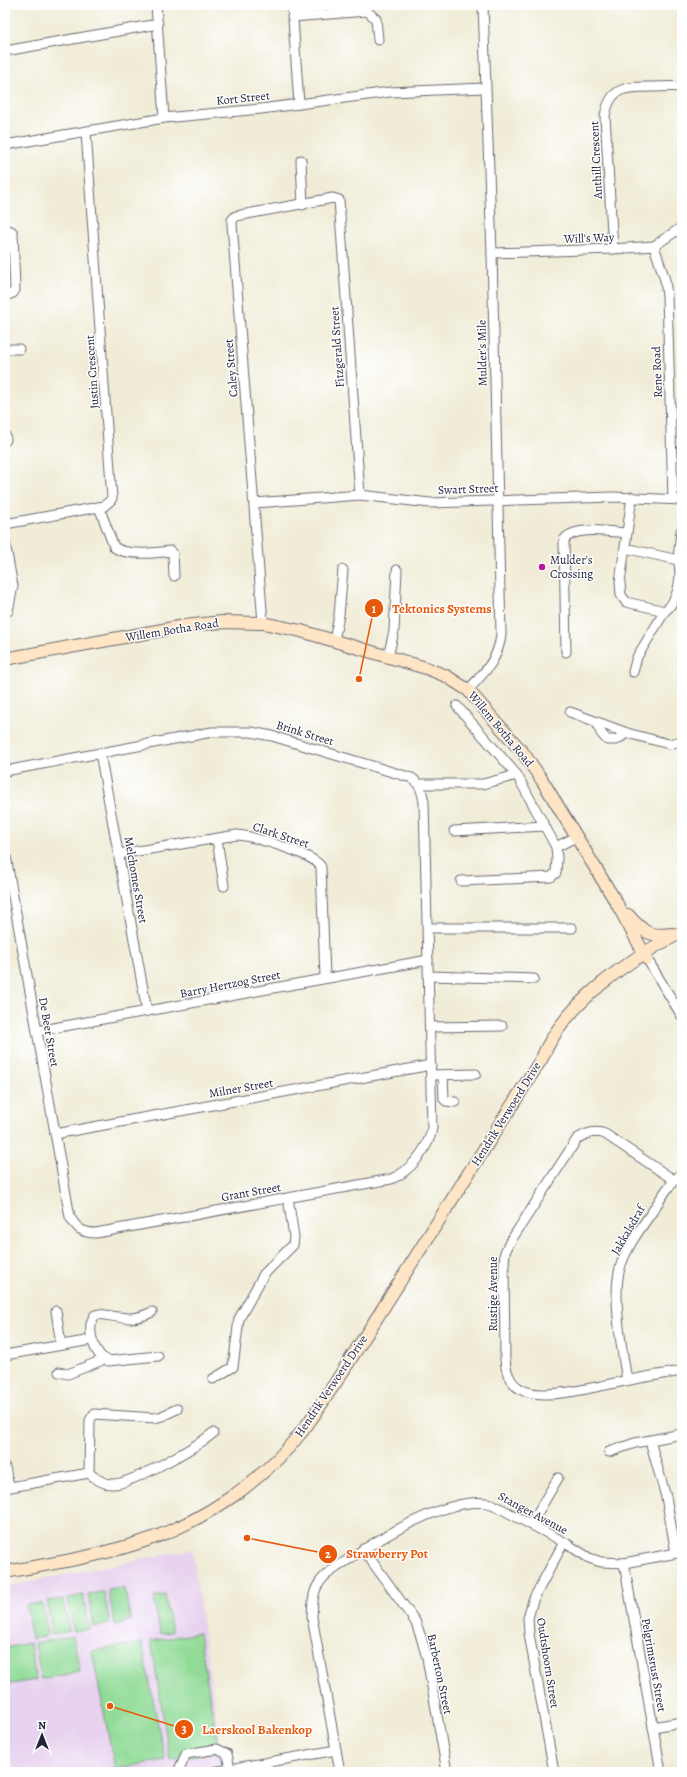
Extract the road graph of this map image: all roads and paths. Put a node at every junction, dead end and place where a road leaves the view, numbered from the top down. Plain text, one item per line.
1 (156, 5) edge
2 (292, 5) edge
3 (483, 5) edge
4 (292, 17) junction
5 (158, 24) junction
6 (378, 40) dead end
7 (5, 51) edge
8 (682, 87) edge
9 (486, 88) junction
10 (299, 104) junction
11 (164, 118) junction
12 (86, 132) junction
13 (5, 145) edge
14 (301, 160) dead end
15 (338, 199) joint
16 (303, 205) junction
17 (682, 228) edge
18 (5, 229) edge
19 (654, 246) junction
20 (613, 250) junction
21 (492, 253) junction
22 (5, 296) edge
23 (19, 348) dead end
24 (5, 349) edge
25 (360, 495) junction
26 (632, 497) junction
27 (677, 499) edge
28 (497, 500) junction
29 (255, 503) junction
30 (99, 507) junction
31 (5, 524) edge
32 (681, 531) edge
33 (628, 533) junction
34 (5, 544) edge
35 (625, 548) junction
36 (678, 560) junction
37 (343, 570) dead end
38 (397, 570) dead end
39 (174, 576) dead end
40 (8, 611) dead end
41 (665, 611) junction
42 (263, 623) junction
43 (334, 640) junction
44 (566, 652) dead end
45 (388, 657) junction
46 (5, 659) edge
47 (633, 672) dead end
48 (468, 690) junction
49 (457, 706) dead end
50 (570, 712) dead end
51 (597, 723) junction
52 (627, 733) junction
53 (682, 740) edge
54 (100, 753) junction
55 (5, 771) edge
56 (517, 775) junction
57 (419, 784) junction
58 (545, 826) junction
59 (454, 831) dead end
60 (576, 837) junction
61 (217, 839) junction
62 (556, 847) junction
63 (5, 850) edge
64 (119, 854) junction
65 (461, 881) dead end
66 (224, 886) dead end
67 (616, 902) junction
68 (428, 928) junction
69 (572, 928) dead end
70 (682, 935) edge
71 (645, 956) junction
72 (428, 960) junction
73 (429, 976) junction
74 (326, 978) junction
75 (534, 980) dead end
76 (147, 1012) junction
77 (682, 1016) edge
78 (502, 1026) dead end
79 (430, 1028) junction
80 (37, 1031) junction
81 (431, 1065) junction
82 (476, 1074) dead end
83 (431, 1075) junction
84 (443, 1075) junction
85 (454, 1102) dead end
86 (55, 1134) junction
87 (682, 1173) edge
88 (674, 1180) junction
89 (288, 1198) junction
90 (70, 1217) joint
91 (56, 1311) dead end
92 (152, 1312) dead end
93 (91, 1340) junction
94 (61, 1345) junction
95 (5, 1355) edge
96 (158, 1356) dead end
97 (105, 1359) junction
98 (682, 1371) edge
99 (59, 1372) dead end
100 (214, 1379) dead end
101 (627, 1380) junction
102 (176, 1409) dead end
103 (213, 1433) dead end
104 (682, 1434) edge
105 (650, 1441) junction
106 (609, 1452) dead end
107 (5, 1467) edge
108 (89, 1473) junction
109 (558, 1478) dead end
110 (7, 1488) edge
111 (531, 1524) junction
112 (564, 1542) junction
113 (363, 1549) junction
114 (679, 1553) edge
115 (624, 1563) junction
116 (5, 1572) edge
117 (682, 1722) edge
118 (653, 1727) junction
119 (336, 1750) junction
120 (227, 1770) edge
121 (178, 1772) edge
122 (213, 1772) edge
123 (340, 1772) edge
124 (447, 1772) edge
125 (554, 1772) edge
126 (661, 1772) edge

1 - 5 street
2 - 4 street
3 - 9 street, Mulder's Mile
4 - 6 street
4 - 10 street
5 - 7 street
5 - 11 street
8 - 20 street, Anthill Crescent
9 - 10 street, Kort Street
9 - 21 street, Mulder's Mile
10 - 11 street, Kort Street
11 - 12 street, Kort Street
12 - 13 street, Kort Street
12 - 30 street, Justin Crescent
14 - 16 street
15 - 16 street, Caley Street
15 - 25 street, Fitzgerald Street
16 - 29 street, Caley Street
17 - 19 street, Will's Way
18 - 22 street
19 - 20 street, Will's Way
19 - 27 street, Rene Road
20 - 21 street, Will's Way
21 - 28 street, Mulder's Mile
23 - 24 street
25 - 28 street, Swart Street
25 - 29 street, Swart Street
26 - 27 street, Swart Street
26 - 28 street, Swart Street
26 - 33 street
28 - 48 street, Mulder's Mile
29 - 42 street, Caley Street
30 - 31 street
30 - 39 street
32 - 36 street
33 - 35 street
33 - 44 street
34 - 40 street
35 - 36 street
35 - 41 street
36 - 41 street
37 - 43 street
38 - 45 street
41 - 47 street
42 - 43 main road, Willem Botha Road
42 - 46 main road, Willem Botha Road
43 - 45 main road, Willem Botha Road
45 - 48 main road, Willem Botha Road
48 - 60 main road, Willem Botha Road
49 - 56 street
50 - 51 street
51 - 52 street
51 - 52 street
52 - 53 street
54 - 55 street, Brink Street
54 - 57 street, Brink Street
54 - 64 street, Melchomes Street
56 - 57 street
56 - 58 street
57 - 68 street
58 - 59 street
58 - 62 street
60 - 62 street
60 - 67 main road, Willem Botha Road
61 - 64 street, Clark Street
61 - 66 street
61 - 74 street, Clark Street
62 - 65 street
63 - 80 street, De Beer Street
64 - 76 street, Melchomes Street
67 - 70 main road
67 - 71 main road, Willem Botha Road
68 - 69 street
68 - 72 street
70 - 71 main road, Hendrik Verwoerd Drive
71 - 77 street
71 - 116 main road, Hendrik Verwoerd Drive
72 - 73 street
72 - 74 street, Barry Hertzog Street
73 - 75 street
73 - 79 street
74 - 76 street, Barry Hertzog Street
76 - 80 street, Barry Hertzog Street
78 - 79 street
79 - 81 street
80 - 86 street, De Beer Street
81 - 83 street
81 - 86 street, Milner Street
82 - 84 street
83 - 84 street
83 - 89 street, Grant Street
84 - 85 street
86 - 90 street, De Beer Street
87 - 88 street, Jakkalsdraf
88 - 101 street, Jakkalsdraf
88 - 101 street, Rustige Avenue
89 - 90 street, Grant Street
89 - 100 street
91 - 94 street
92 - 93 street
93 - 94 street
93 - 97 street
94 - 95 street
96 - 97 street
97 - 99 street
98 - 101 street, Rustige Avenue
102 - 108 street
103 - 108 street
104 - 105 street
105 - 106 street
105 - 114 street
107 - 110 street
108 - 110 street
109 - 111 street
111 - 112 street, Stanger Avenue
111 - 113 street, Stanger Avenue
112 - 115 street, Stanger Avenue
112 - 125 street, Oudtshoorn Street
113 - 119 street, Stanger Avenue
113 - 124 street, Barberton Street
114 - 115 street, Stanger Avenue
115 - 118 street, Pelgrimsrust Street
117 - 118 street
118 - 126 street, Pelgrimsrust Street
119 - 120 street
119 - 123 street, Stanger Avenue
120 - 121 street
120 - 122 street

